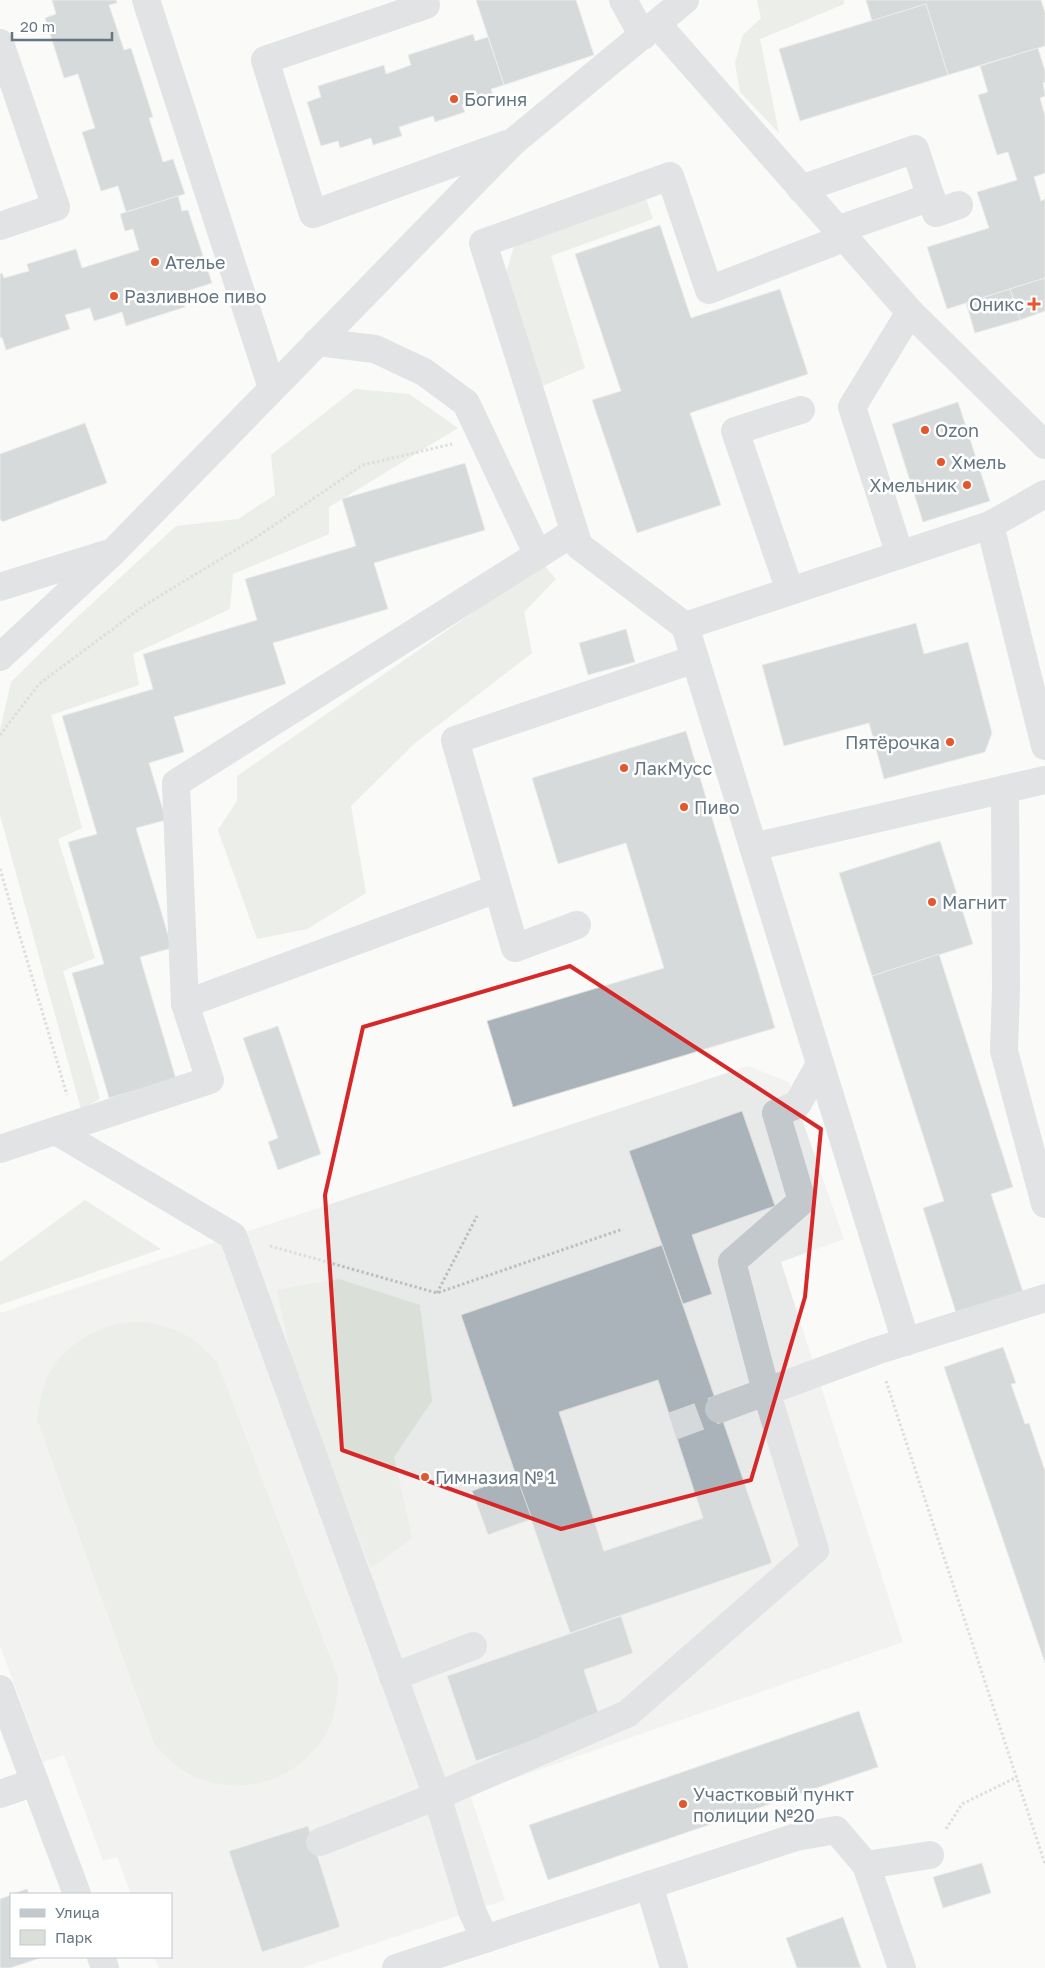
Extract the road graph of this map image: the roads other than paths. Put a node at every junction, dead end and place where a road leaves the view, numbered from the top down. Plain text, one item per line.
1 (146, 0) edge
2 (425, 0) edge
3 (623, 0) edge
4 (685, 0) edge
5 (650, 30) junction
6 (0, 43) edge
7 (513, 142) junction
8 (801, 189) junction
9 (931, 197) junction
10 (959, 205) dead end
11 (0, 226) edge
12 (841, 234) junction
13 (910, 312) junction
14 (317, 342) junction
15 (272, 388) junction
16 (801, 410) dead end
17 (1045, 445) edge
18 (1045, 494) edge
19 (990, 525) junction
20 (574, 532) junction
21 (113, 552) junction
22 (538, 555) junction
23 (900, 555) junction
24 (0, 587) edge
25 (790, 591) junction
26 (685, 626) junction
27 (0, 656) edge
28 (695, 659) junction
29 (1045, 746) edge
30 (1045, 780) edge
31 (1005, 789) junction
32 (754, 848) junction
33 (496, 889) junction
34 (577, 926) dead end
35 (185, 1004) junction
36 (820, 1064) junction
37 (66, 1128) junction
38 (1, 1146) edge
39 (1045, 1204) edge
40 (1045, 1298) edge
41 (906, 1342) junction
42 (766, 1391) junction
43 (719, 1409) tunnel mouth
44 (473, 1646) dead end
45 (394, 1677) junction
46 (0, 1689) edge
47 (35, 1782) junction
48 (0, 1794) edge
49 (437, 1796) junction
50 (320, 1842) dead end
51 (930, 1854) road end
52 (866, 1865) junction
53 (649, 1885) junction
54 (77, 1893) edge
55 (485, 1938) junction
56 (452, 1959) edge
57 (396, 1968) edge
58 (674, 1968) edge
59 (902, 1968) edge

1 - 15 lane
2 - 7 lane
3 - 5 lane
4 - 5 lane
5 - 7 lane
5 - 8 lane
6 - 11 lane
7 - 14 lane
8 - 9 lane
8 - 12 lane
9 - 10 lane
9 - 12 lane
12 - 13 lane
12 - 20 lane
13 - 17 lane
13 - 23 lane
14 - 15 lane
14 - 22 lane
15 - 21 lane
16 - 25 lane
18 - 19 lane
19 - 23 lane
19 - 29 lane
20 - 22 lane
20 - 26 lane
21 - 24 lane
21 - 27 lane
22 - 35 lane
23 - 25 lane
25 - 26 lane
26 - 28 lane
28 - 32 lane
28 - 33 lane
30 - 31 lane
31 - 32 lane
31 - 39 lane
32 - 36 lane
33 - 34 lane
33 - 35 lane
35 - 37 lane
36 - 41 lane
36 - 42 lane
37 - 38 lane
37 - 45 lane
40 - 41 lane
41 - 42 lane
42 - 43 lane
42 - 49 lane
44 - 45 lane
45 - 49 lane
46 - 47 lane
47 - 48 lane
47 - 54 lane
49 - 50 lane
49 - 55 lane
51 - 52 lane
52 - 53 lane
52 - 59 lane
53 - 55 lane
53 - 58 lane
55 - 56 lane
56 - 57 lane

